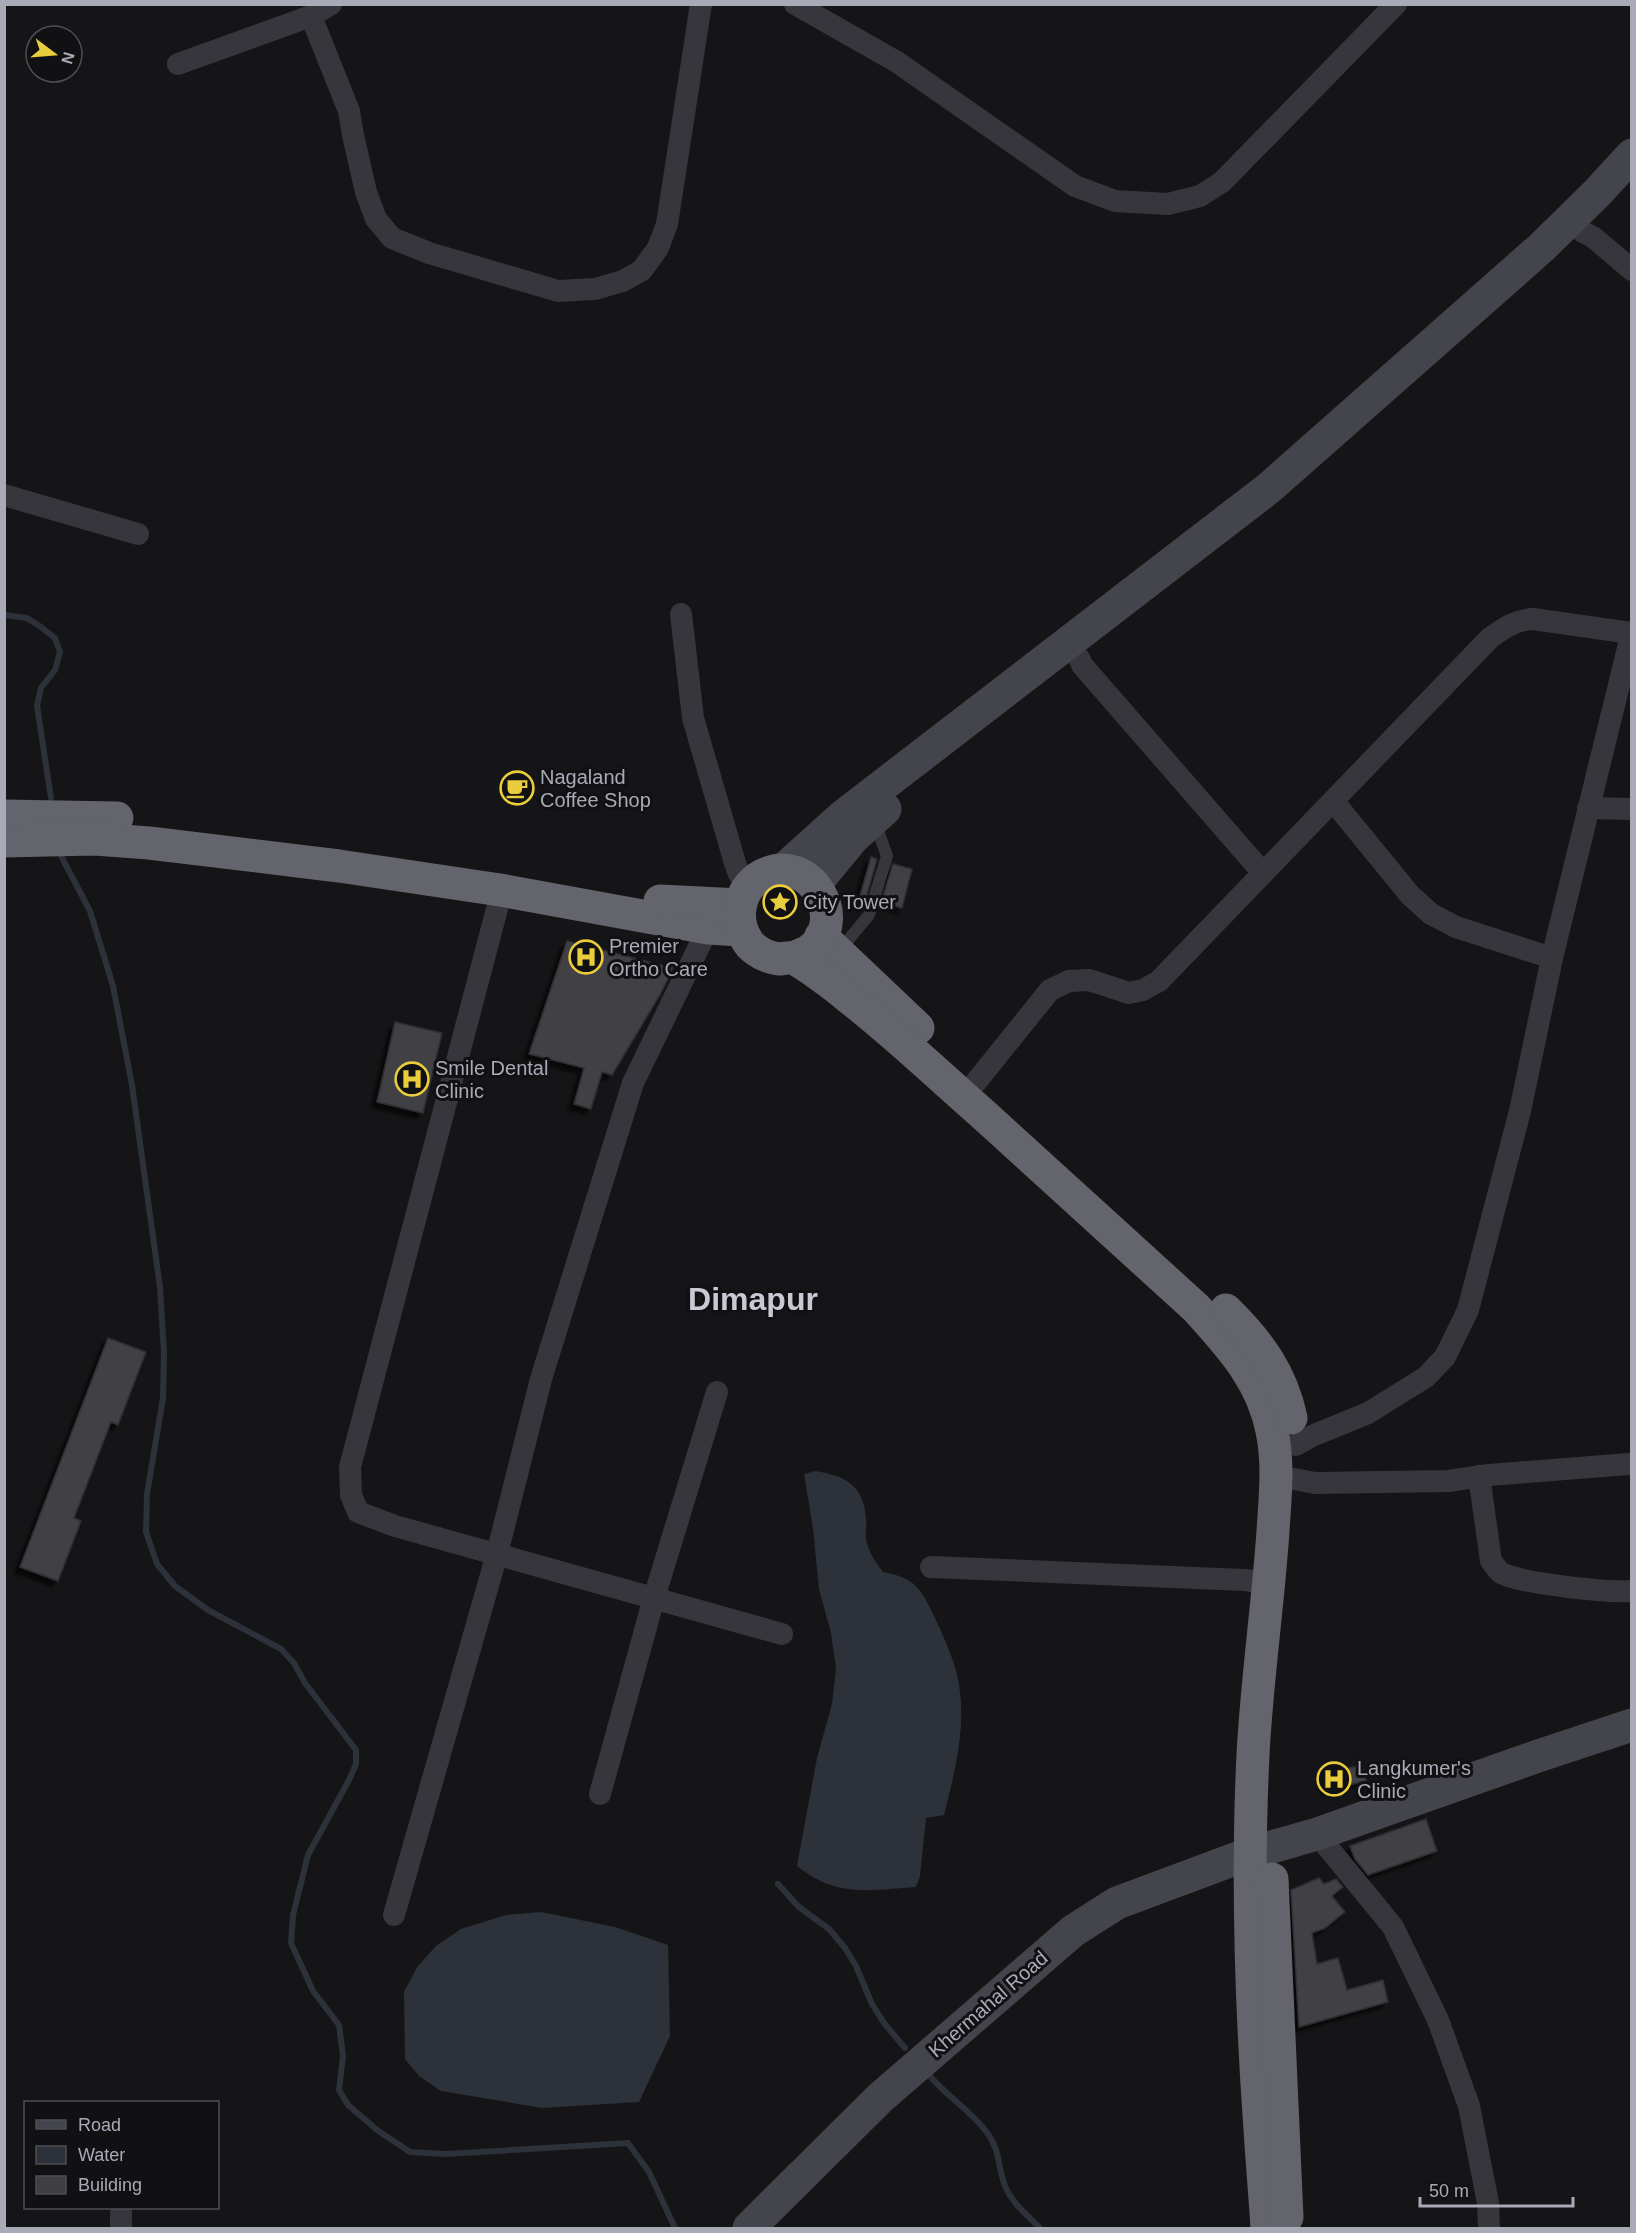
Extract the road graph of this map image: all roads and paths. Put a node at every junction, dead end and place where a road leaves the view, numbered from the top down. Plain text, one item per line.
1 (331, 4) edge
2 (701, 4) edge
3 (795, 4) edge
4 (1396, 4) edge
5 (311, 16) junction
6 (178, 64) dead end
7 (1632, 155) edge
8 (1632, 181) edge
9 (1583, 232) junction
10 (1632, 270) edge
11 (4, 495) edge
12 (138, 534) dead end
13 (681, 614) dead end
14 (1631, 633) edge
15 (1079, 658) junction
16 (1334, 802) junction
17 (1588, 808) junction
18 (1632, 809) edge
19 (4, 816) edge
20 (874, 818) junction
21 (4, 841) edge
22 (782, 871) junction
23 (1263, 873) junction
24 (815, 884) junction
25 (500, 890) junction
26 (743, 907) junction
27 (708, 928) junction
28 (830, 944) junction
29 (792, 958) junction
30 (1552, 958) junction
31 (976, 1082) junction
32 (717, 1392) dead end
33 (1296, 1446) junction
34 (1629, 1464) dead end
35 (1479, 1476) junction
36 (1294, 1479) junction
37 (497, 1554) junction
38 (931, 1567) dead end
39 (1270, 1583) junction
40 (1632, 1591) edge
41 (654, 1598) junction
42 (782, 1634) dead end
43 (1632, 1725) edge
44 (600, 1794) dead end
45 (1317, 1834) junction
46 (1261, 1849) junction
47 (393, 1915) dead end
48 (749, 2229) edge
49 (1267, 2229) edge
50 (1288, 2229) edge
51 (1489, 2229) edge

1 - 5 street
2 - 5 street
3 - 4 street
5 - 6 street
7 - 22 main road
8 - 9 main road
9 - 10 street
9 - 15 main road
11 - 12 street
13 - 26 street
14 - 16 street
14 - 17 street
15 - 20 main road
15 - 23 street
16 - 23 street
16 - 30 street
17 - 18 street
17 - 30 street
19 - 26 highway
20 - 24 main road
20 - 28 lane
21 - 25 highway
22 - 24 highway
22 - 26 highway
23 - 31 street
24 - 28 highway
25 - 27 highway
25 - 37 street
26 - 27 highway
26 - 29 highway
27 - 37 street
28 - 29 highway
28 - 31 highway
29 - 39 highway
30 - 33 street
31 - 33 highway
32 - 41 street
33 - 36 highway
34 - 35 street
35 - 36 street
35 - 40 street
36 - 46 highway
37 - 41 street
37 - 47 street
38 - 39 street
39 - 46 highway
41 - 42 street
41 - 44 street
43 - 45 main road, Khermahal Road
45 - 46 main road, Khermahal Road
45 - 51 street
46 - 48 main road, Khermahal Road
46 - 49 highway
46 - 50 highway

